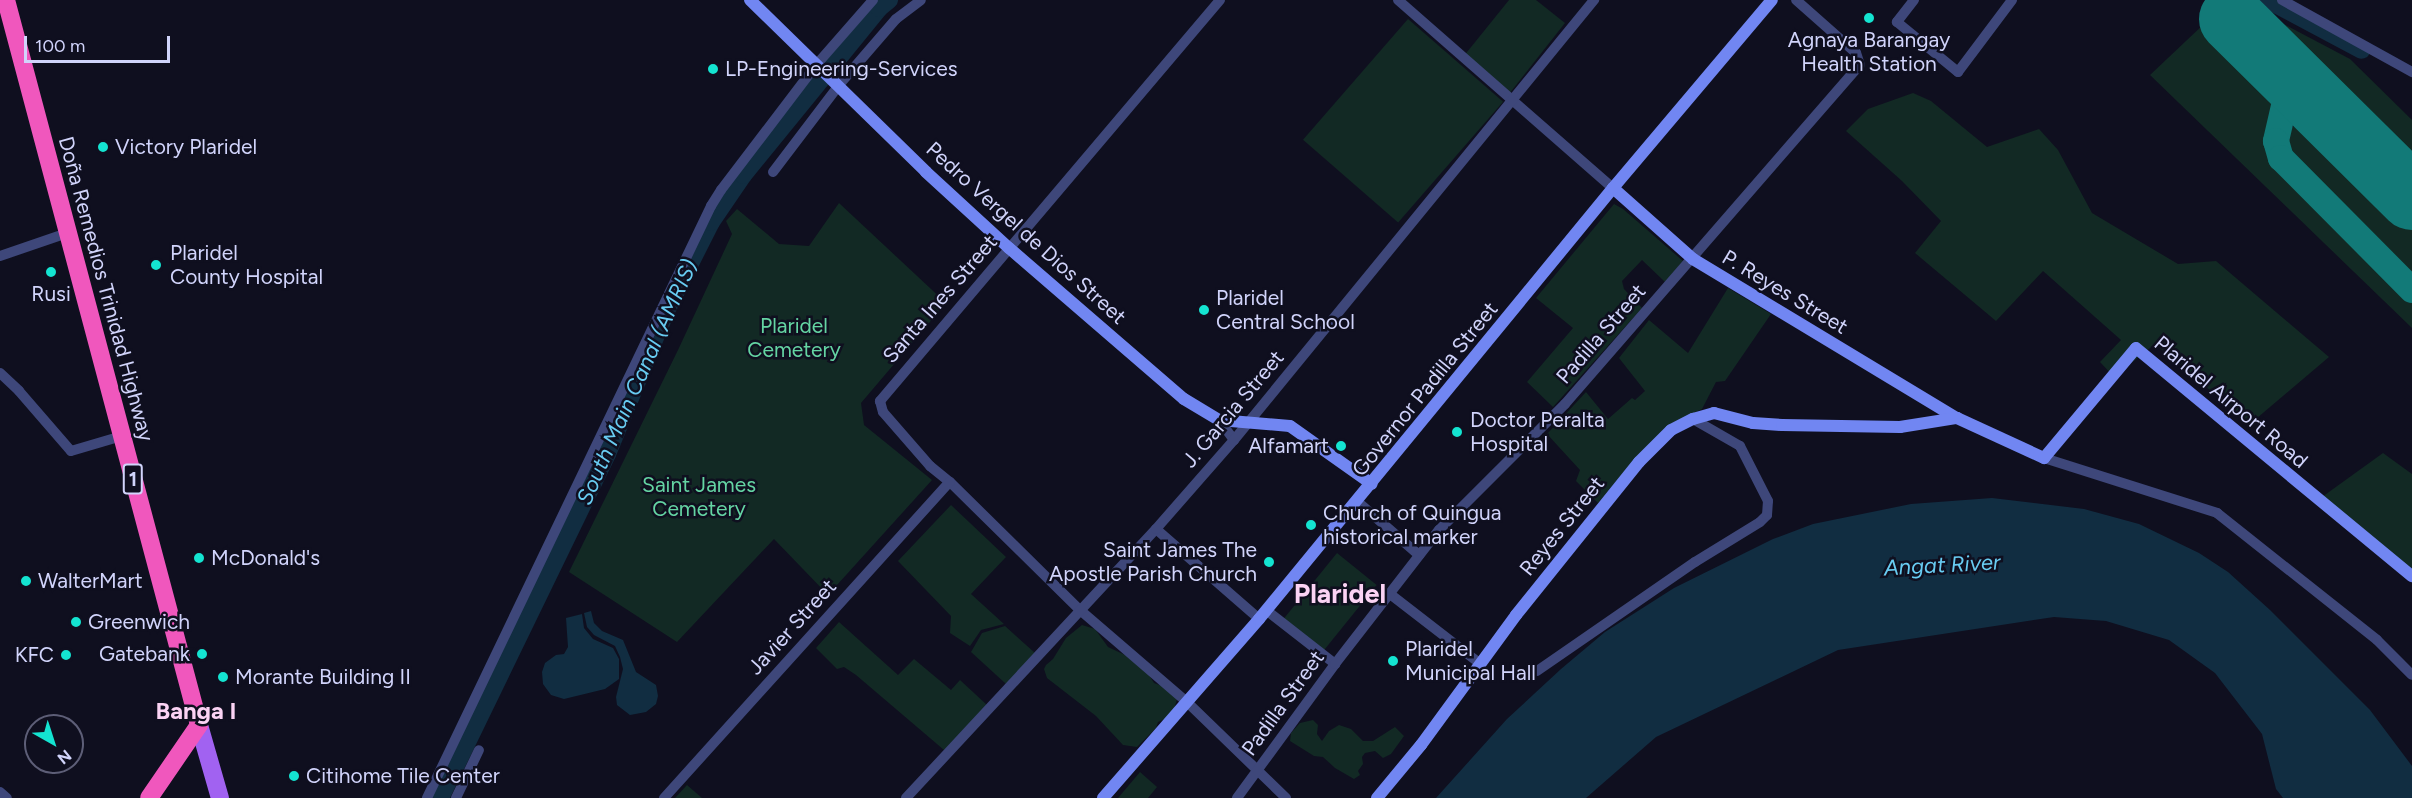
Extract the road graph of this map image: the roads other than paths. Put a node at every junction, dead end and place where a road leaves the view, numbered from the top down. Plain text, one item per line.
1 (6, 0) edge
2 (750, 0) edge
3 (873, 0) edge
4 (921, 0) edge
5 (1220, 0) edge
6 (1398, 0) edge
7 (1594, 0) edge
8 (1772, 0) edge
9 (1797, 0) edge
10 (1914, 0) edge
11 (2012, 0) edge
12 (2282, 0) edge
13 (818, 65) junction
14 (2412, 72) edge
15 (835, 82) junction
16 (1511, 101) junction
17 (773, 172) dead end
18 (1613, 188) junction
19 (67, 233) junction
20 (1009, 249) junction
21 (0, 256) edge
22 (1693, 259) junction
23 (0, 373) edge
24 (1957, 418) junction
25 (1694, 419) junction
26 (1219, 420) junction
27 (1247, 423) junction
28 (122, 436) junction
29 (1234, 440) junction
30 (2044, 458) junction
31 (950, 482) junction
32 (1372, 484) junction
33 (1358, 501) junction
34 (1156, 529) junction
35 (1419, 555) junction
36 (2412, 576) edge
37 (1390, 594) junction
38 (1080, 610) junction
39 (1263, 614) junction
40 (1478, 663) junction
41 (1335, 664) junction
42 (1537, 671) dead end
43 (2412, 675) edge
44 (1187, 702) junction
45 (199, 724) junction
46 (479, 750) dead end
47 (1257, 771) junction
48 (0, 792) edge
49 (8, 798) edge
50 (149, 798) edge
51 (220, 798) edge
52 (427, 798) edge
53 (456, 798) edge
54 (664, 798) edge
55 (906, 798) edge
56 (1103, 798) edge
57 (1237, 798) edge
58 (1286, 798) edge
59 (1377, 798) edge

1 - 19 highway, Doña Remedios Trinidad Highway / 1
2 - 13 street, Pedro Vergel de Dios Street
3 - 13 street
4 - 15 street
5 - 20 street, Santa Ines Street
6 - 16 street, P. Reyes Street
7 - 16 street, J. Garcia Street
8 - 18 street, Governor Padilla Street
9 - 22 street, Padilla Street
10 - 11 street
12 - 14 street
13 - 15 street, Pedro Vergel de Dios Street
13 - 52 street
15 - 17 street
15 - 20 street, Pedro Vergel de Dios Street
16 - 18 street, P. Reyes Street
16 - 27 street, J. Garcia Street
18 - 22 street, P. Reyes Street
18 - 32 street, Governor Padilla Street
19 - 21 street
19 - 28 highway, Doña Remedios Trinidad Highway / 1
20 - 26 street, Pedro Vergel de Dios Street
20 - 31 street, Santa Ines Street
22 - 24 street, P. Reyes Street
22 - 35 street, Padilla Street
23 - 28 street
24 - 25 street, Reyes Street
24 - 30 street, P. Reyes Street
25 - 40 street, Reyes Street
25 - 42 street
26 - 27 street, Pedro Vergel de Dios Street
26 - 29 street, Pedro Vergel de Dios Street
27 - 29 street, J. Garcia Street
27 - 32 street, Pedro Vergel de Dios Street
28 - 45 highway, Doña Remedios Trinidad Highway / 1
29 - 34 street, J. Garcia Street
30 - 36 street, Plaridel Airport Road
30 - 43 street, P. Reyes Street
31 - 38 street, Santa Ines Street
31 - 54 street, Javier Street
32 - 33 street, Governor Padilla Street
33 - 35 street
33 - 39 street, Governor Padilla Street
34 - 38 street, J. Garcia Street
34 - 39 street
35 - 37 street, Padilla Street
37 - 40 street
37 - 41 street, Padilla Street
38 - 44 street, Santa Ines Street
38 - 55 street, J. Garcia Street
39 - 41 street
39 - 44 street, Governor Padilla Street
40 - 59 street, Reyes Street
41 - 47 street, Padilla Street
44 - 47 street, Santa Ines Street
44 - 56 street, Governor Padilla Street
45 - 50 highway
45 - 51 main road, Doña Remedios Trinidad Highway / 1
46 - 53 street
47 - 57 street, Padilla Street
47 - 58 street, Santa Ines Street
48 - 49 street

